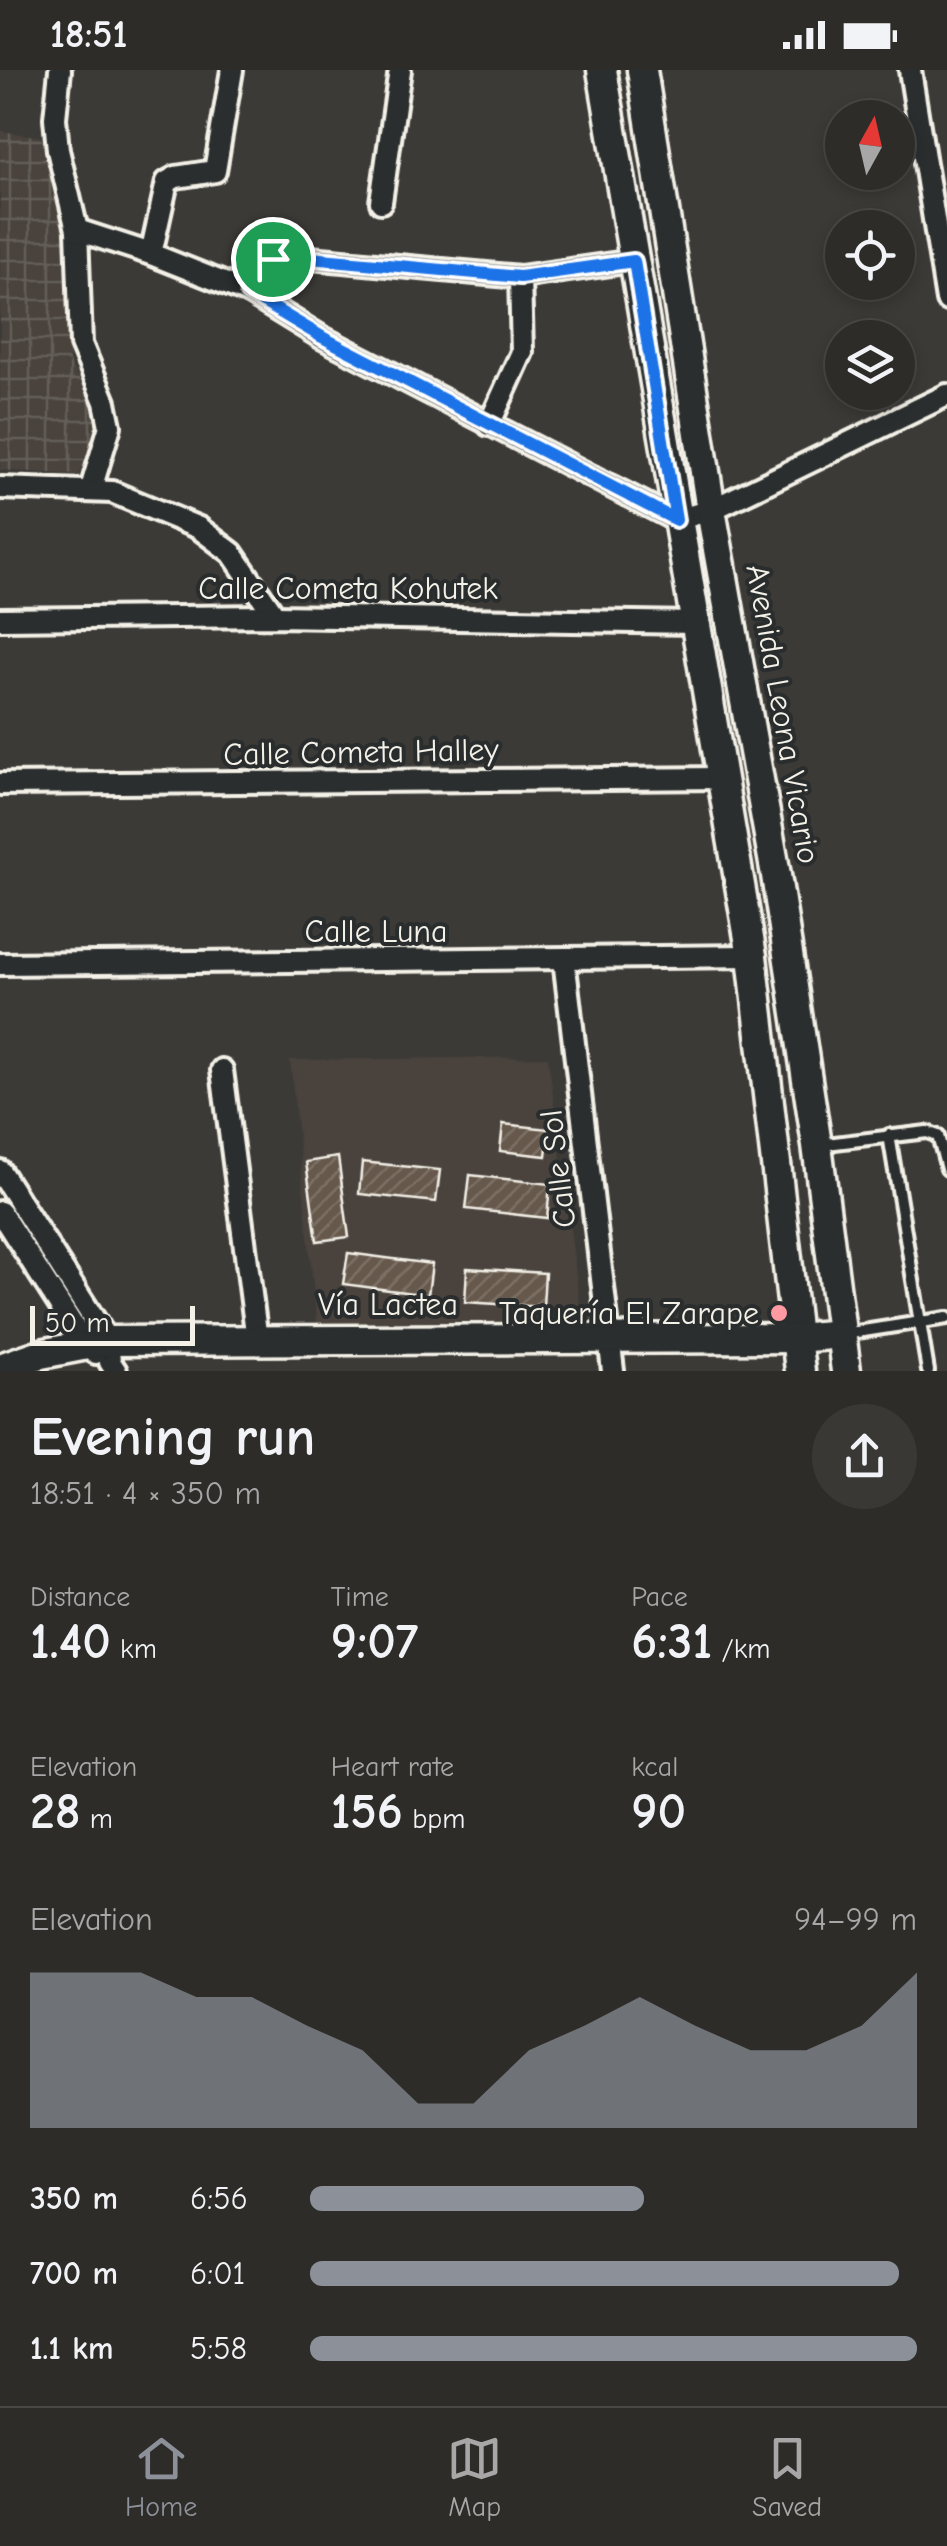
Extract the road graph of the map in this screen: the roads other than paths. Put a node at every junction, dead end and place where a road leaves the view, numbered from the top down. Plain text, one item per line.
1 (60, 70) edge
2 (232, 70) edge
3 (400, 70) edge
4 (602, 70) edge
5 (642, 70) edge
6 (910, 70) edge
7 (938, 188) edge
8 (381, 202) dead end
9 (76, 230) junction
10 (152, 254) junction
11 (634, 261) junction
12 (520, 277) junction
13 (248, 293) junction
14 (947, 300) edge
15 (947, 395) edge
16 (489, 425) junction
17 (0, 488) edge
18 (91, 489) junction
19 (711, 510) junction
20 (676, 520) junction
21 (275, 616) junction
22 (0, 619) edge
23 (694, 623) junction
24 (723, 778) junction
25 (0, 784) edge
26 (752, 956) junction
27 (564, 959) junction
28 (0, 964) edge
29 (222, 1070) dead end
30 (889, 1135) junction
31 (817, 1145) junction
32 (947, 1169) edge
33 (0, 1171) edge
34 (0, 1212) edge
35 (947, 1318) edge
36 (918, 1323) junction
37 (841, 1334) junction
38 (608, 1338) junction
39 (797, 1338) junction
40 (257, 1340) junction
41 (105, 1355) edge
42 (0, 1368) edge
43 (613, 1371) edge
44 (800, 1371) edge
45 (846, 1371) edge
46 (928, 1371) edge

1 - 9 street
2 - 10 street
3 - 8 street
4 - 11 street
5 - 19 street, Avenida Leona Vicario
6 - 7 street
7 - 14 street
9 - 10 street
9 - 18 street
10 - 13 street
11 - 12 street
11 - 20 street
12 - 13 street
12 - 16 street
13 - 16 street
15 - 19 street
16 - 20 street
17 - 18 street
18 - 21 street
19 - 20 street
19 - 31 street, Avenida Leona Vicario
20 - 23 street
21 - 22 street, Calle Cometa Kohutek
21 - 23 street, Calle Cometa Kohutek
23 - 24 street
24 - 25 street, Calle Cometa Halley
24 - 26 street
26 - 27 street, Calle Luna
26 - 39 street
27 - 28 street, Calle Luna
27 - 38 street, Calle Sol
29 - 40 street
30 - 31 lane
30 - 32 lane
30 - 36 lane
31 - 37 street, Avenida Leona Vicario
33 - 41 street
34 - 41 street
35 - 36 lane
36 - 37 lane
36 - 46 lane
37 - 39 street, Vía Lactea
37 - 45 street, Avenida Leona Vicario
38 - 39 street, Vía Lactea
38 - 40 street, Vía Lactea
38 - 43 street, Calle Sol
39 - 44 street
40 - 41 street, Vía Lactea
41 - 42 street, Vía Lactea

